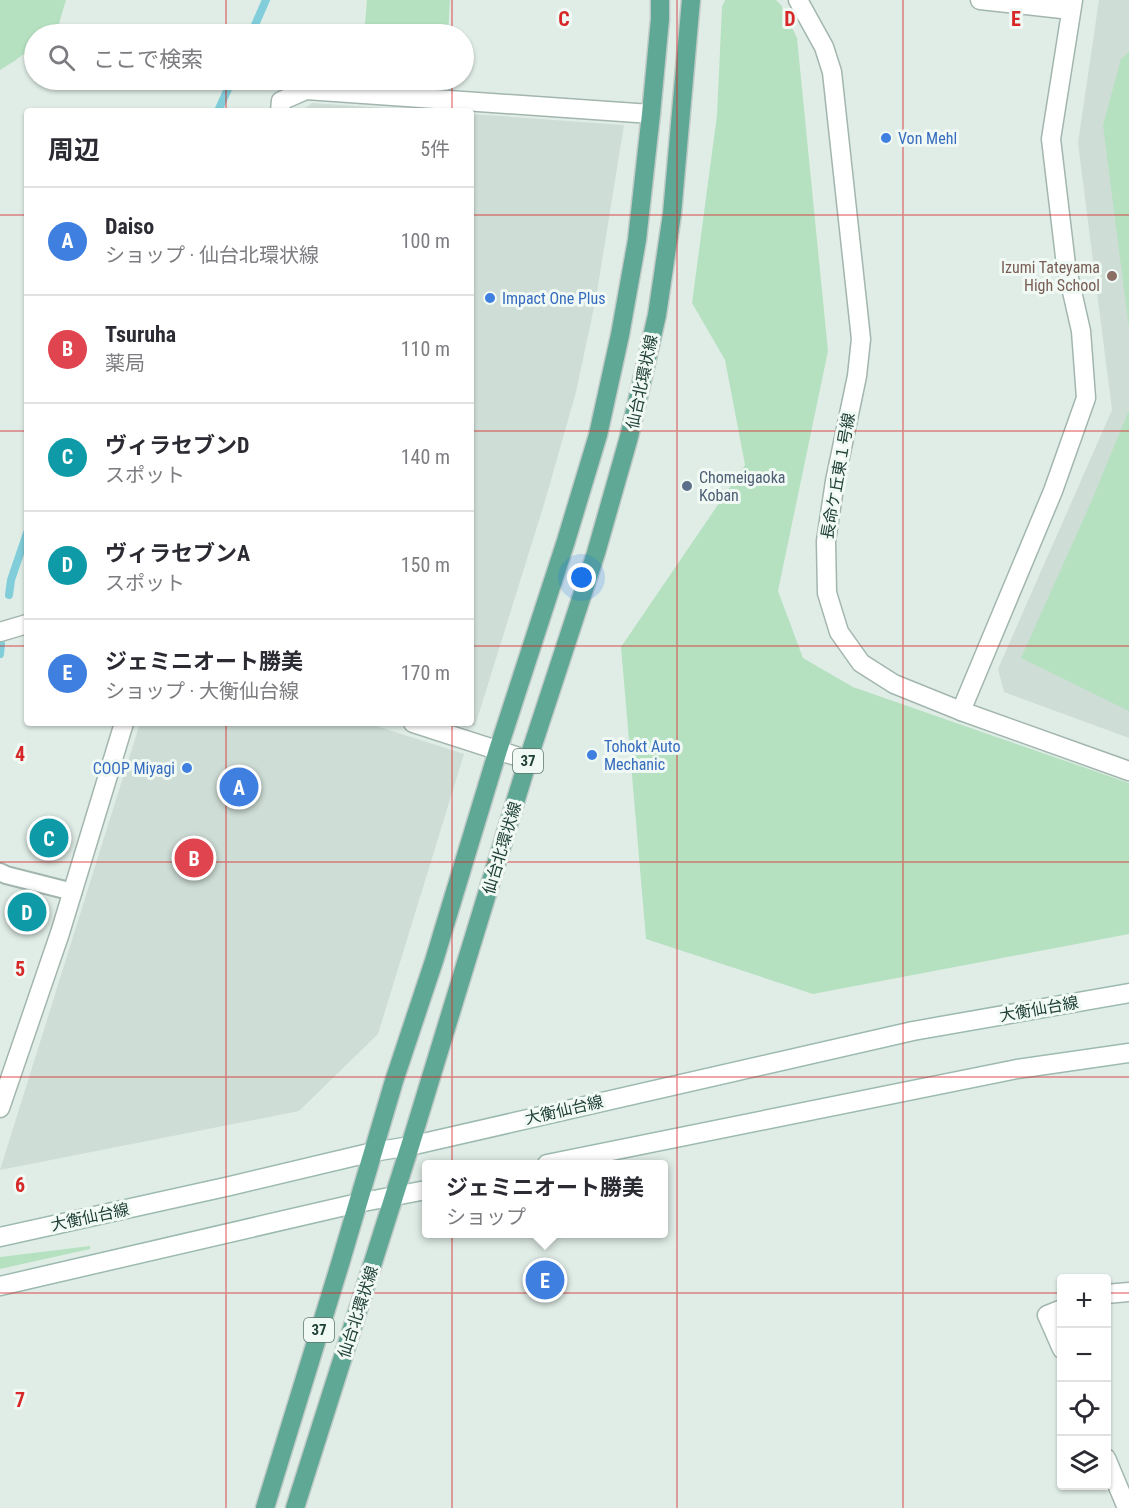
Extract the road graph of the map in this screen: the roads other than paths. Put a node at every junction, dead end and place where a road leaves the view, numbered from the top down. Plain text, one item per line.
1 (660, 0) edge
2 (691, 0) edge
3 (799, 0) edge
4 (980, 0) edge
5 (1072, 5) edge
6 (306, 90) edge
7 (306, 90) edge
8 (280, 108) edge
9 (651, 114) junction
10 (24, 625) edge
11 (0, 632) edge
12 (961, 711) junction
13 (123, 726) edge
14 (422, 726) edge
15 (498, 750) junction
16 (528, 760) junction
17 (1129, 771) edge
18 (0, 872) edge
19 (73, 892) junction
20 (1129, 993) edge
21 (1129, 1053) edge
22 (4, 1083) edge
23 (0, 1108) edge
24 (410, 1146) junction
25 (373, 1152) junction
26 (567, 1160) edge
27 (422, 1191) edge
28 (394, 1197) junction
29 (358, 1203) junction
30 (0, 1237) edge
31 (0, 1286) edge
32 (1129, 1292) edge
33 (1111, 1294) edge
34 (1057, 1311) edge
35 (1057, 1338) edge
36 (1111, 1468) edge
37 (265, 1508) edge
38 (295, 1508) edge
39 (1127, 1508) edge

1 - 9 main road, 仙台北環状線 / 37
2 - 16 main road, 仙台北環状線 / 37
3 - 12 street, 長命ケ丘東１号線
4 - 5 street
5 - 12 street
6 - 9 street
7 - 8 street
9 - 15 main road, 仙台北環状線 / 37
10 - 11 street
12 - 17 street, 長命ケ丘東１号線
13 - 19 street
14 - 15 street
15 - 16 street
15 - 25 main road, 仙台北環状線 / 37
16 - 24 main road, 仙台北環状線 / 37
18 - 19 lane
19 - 22 street
20 - 24 street, 大衡仙台線
21 - 26 street
22 - 23 street
24 - 25 street, 大衡仙台線
24 - 28 main road, 仙台北環状線 / 37
25 - 29 main road, 仙台北環状線 / 37
25 - 30 street, 大衡仙台線
27 - 28 street
28 - 29 street
28 - 38 main road, 仙台北環状線 / 37
29 - 31 street
29 - 37 main road, 仙台北環状線 / 37
32 - 33 street
34 - 35 street
36 - 39 street

